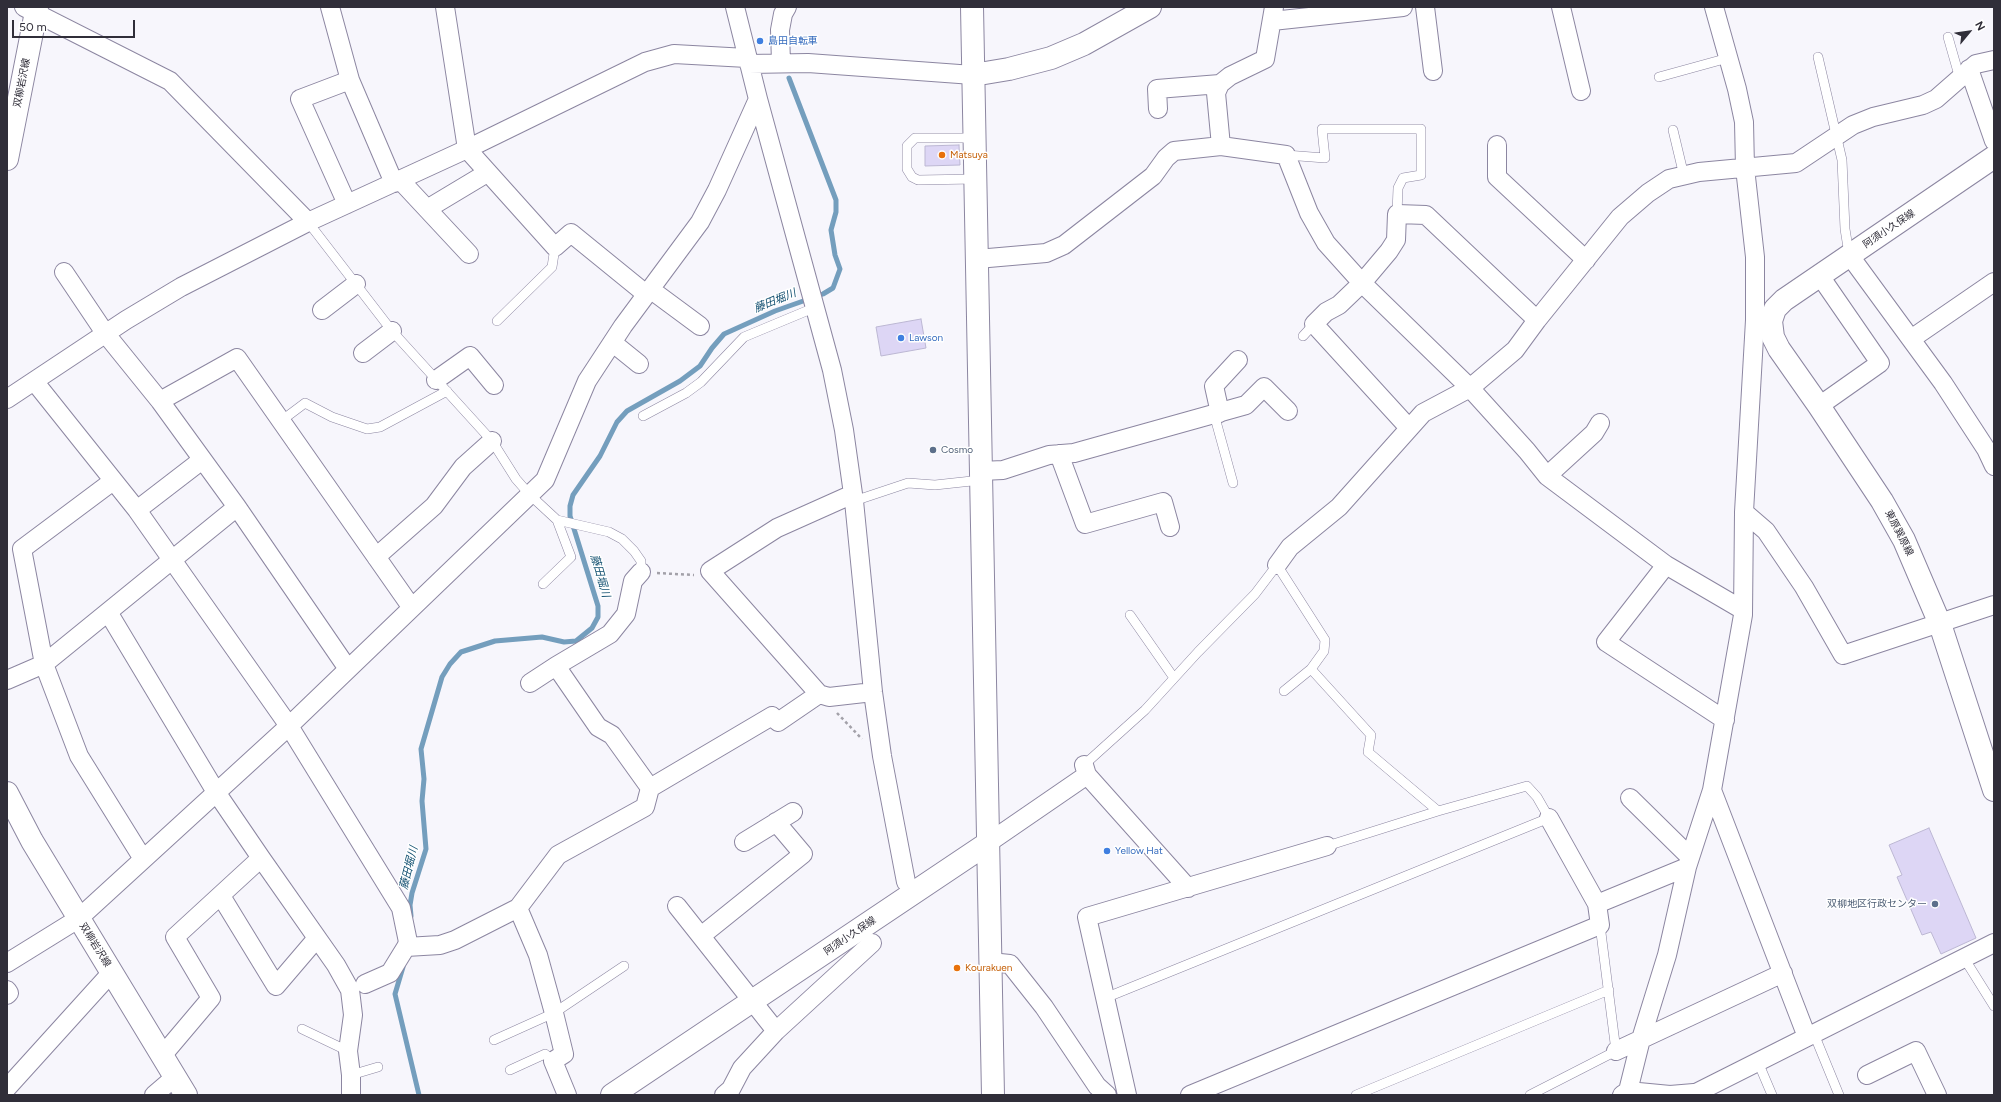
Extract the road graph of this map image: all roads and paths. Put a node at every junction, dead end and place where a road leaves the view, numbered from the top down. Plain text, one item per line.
1 (330, 7) edge
2 (444, 7) edge
3 (735, 7) edge
4 (787, 7) edge
5 (972, 7) edge
6 (1150, 7) edge
7 (1403, 7) edge
8 (1425, 7) edge
9 (1561, 7) edge
10 (1714, 7) edge
11 (32, 9) edge
12 (1273, 14) edge
13 (1948, 38) dead end
14 (1818, 57) dead end
15 (1728, 58) junction
16 (1994, 60) edge
17 (748, 61) junction
18 (781, 62) junction
19 (1433, 71) dead end
20 (1965, 74) junction
21 (973, 75) junction
22 (1659, 77) dead end
23 (350, 80) junction
24 (1220, 84) junction
25 (1581, 91) dead end
26 (758, 99) junction
27 (1158, 109) dead end
28 (1673, 130) dead end
29 (1837, 136) junction
30 (974, 138) junction
31 (1994, 141) edge
32 (1497, 145) dead end
33 (1221, 146) junction
34 (467, 149) junction
35 (1286, 155) junction
36 (1994, 157) edge
37 (7, 159) edge
38 (1745, 168) junction
39 (487, 173) junction
40 (1684, 176) junction
41 (975, 179) junction
42 (397, 181) junction
43 (347, 204) junction
44 (427, 209) junction
45 (1397, 214) junction
46 (308, 222) junction
47 (556, 247) junction
48 (469, 254) dead end
49 (1850, 256) junction
50 (976, 259) junction
51 (1586, 260) junction
52 (64, 272) dead end
53 (1820, 276) junction
54 (1362, 282) junction
55 (1994, 282) edge
56 (356, 284) junction
57 (648, 292) junction
58 (1784, 300) joint
59 (814, 301) junction
60 (322, 310) dead end
61 (1537, 320) junction
62 (497, 321) dead end
63 (700, 326) dead end
64 (392, 331) junction
65 (105, 334) junction
66 (1911, 339) junction
67 (613, 343) junction
68 (363, 354) dead end
69 (1238, 360) dead end
70 (639, 364) dead end
71 (34, 381) junction
72 (494, 385) dead end
73 (442, 386) junction
74 (1470, 388) junction
75 (7, 398) edge
76 (160, 401) junction
77 (1819, 406) junction
78 (1288, 411) dead end
79 (1217, 414) junction
80 (643, 416) dead end
81 (281, 421) junction
82 (1600, 423) dead end
83 (1409, 428) junction
84 (492, 441) junction
85 (1059, 454) junction
86 (202, 460) junction
87 (1994, 466) edge
88 (981, 476) junction
89 (1547, 476) junction
90 (113, 481) junction
91 (1233, 483) dead end
92 (530, 495) junction
93 (853, 497) junction
94 (237, 507) junction
95 (137, 510) junction
96 (1744, 512) junction
97 (557, 520) junction
98 (1170, 527) dead end
99 (376, 557) junction
100 (173, 559) junction
101 (1277, 565) junction
102 (1666, 565) junction
103 (710, 571) junction
104 (641, 572) junction
105 (542, 584) dead end
106 (1994, 605) edge
107 (412, 608) junction
108 (1743, 610) junction
109 (108, 612) junction
110 (1130, 614) dead end
111 (1940, 624) junction
112 (44, 664) junction
113 (556, 666) junction
114 (348, 669) junction
115 (1311, 669) junction
116 (1174, 678) junction
117 (7, 680) edge
118 (530, 683) dead end
119 (1284, 691) dead end
120 (873, 692) junction
121 (819, 694) junction
122 (1724, 720) junction
123 (289, 726) junction
124 (882, 756) junction
125 (1085, 770) junction
126 (650, 788) junction
127 (1712, 790) junction
128 (1994, 790) edge
129 (216, 792) junction
130 (7, 793) edge
131 (1630, 798) dead end
132 (1438, 811) junction
133 (793, 812) dead end
134 (1550, 818) junction
135 (776, 822) junction
136 (744, 842) dead end
137 (988, 843) junction
138 (1327, 846) joint
139 (260, 858) junction
140 (143, 859) junction
141 (1689, 862) junction
142 (906, 882) dead end
143 (1188, 888) junction
144 (221, 896) junction
145 (1597, 904) junction
146 (677, 906) dead end
147 (518, 908) junction
148 (78, 919) junction
149 (1600, 925) junction
150 (701, 936) junction
151 (317, 938) junction
152 (872, 943) dead end
153 (1994, 943) edge
154 (412, 947) junction
155 (1964, 958) junction
156 (990, 962) junction
157 (7, 964) edge
158 (624, 966) dead end
159 (112, 972) junction
160 (1784, 973) junction
161 (365, 984) dead end
162 (7, 990) edge
163 (1609, 990) junction
164 (7, 995) edge
165 (1105, 998) junction
166 (752, 1001) junction
167 (1994, 1006) edge
168 (554, 1013) junction
169 (302, 1029) dead end
170 (776, 1031) junction
171 (1810, 1036) junction
172 (1641, 1039) junction
173 (494, 1040) dead end
174 (348, 1050) junction
175 (1616, 1051) junction
176 (162, 1056) junction
177 (553, 1061) junction
178 (1758, 1062) junction
179 (378, 1067) dead end
180 (510, 1070) dead end
181 (351, 1075) junction
182 (1866, 1075) dead end
183 (180, 1086) edge
184 (7, 1088) edge
185 (1625, 1093) edge
186 (1693, 1094) edge
187 (154, 1095) edge
188 (351, 1095) edge
189 (567, 1095) edge
190 (612, 1095) edge
191 (724, 1095) edge
192 (993, 1095) edge
193 (1107, 1095) edge
194 (1127, 1095) edge
195 (1190, 1095) edge
196 (1356, 1095) edge
197 (1530, 1095) edge
198 (1772, 1095) edge
199 (1839, 1095) edge
200 (1937, 1095) edge

1 - 23 street
2 - 34 street
3 - 17 street
4 - 18 street
5 - 21 street
6 - 21 street
7 - 12 street
8 - 19 street
9 - 25 street
10 - 15 street
11 - 37 street, 双柳岩沢線
11 - 46 street
12 - 24 street
13 - 20 lane
14 - 29 lane
15 - 22 lane
15 - 38 street
16 - 20 street
17 - 18 street
17 - 26 street
17 - 34 street
18 - 21 street
20 - 29 street
20 - 31 street
21 - 30 street
23 - 42 street
23 - 43 street
24 - 27 street
24 - 33 street
26 - 57 street
26 - 59 street
28 - 40 lane
29 - 38 street
29 - 49 lane
30 - 41 street
30 - 41 lane
32 - 51 street
33 - 35 street
33 - 50 street
34 - 39 street
34 - 42 street
35 - 45 lane
35 - 54 street
36 - 49 street, 阿須小久保線
38 - 40 street
38 - 96 street
39 - 44 street
39 - 47 street
40 - 51 street
41 - 50 street
42 - 43 street
42 - 44 street
43 - 46 street
44 - 48 street
45 - 54 street
45 - 61 street
46 - 56 lane
46 - 65 street
47 - 57 street
47 - 62 lane
49 - 53 street, 阿須小久保線
49 - 66 street
50 - 88 street
51 - 61 street
52 - 65 street
53 - 58 street, 阿須小久保線
53 - 77 street
54 - 74 street
54 - 83 street
55 - 66 street
56 - 60 street
56 - 64 lane
57 - 63 street
57 - 67 street
58 - 77 street, 東原巽原線
59 - 80 lane
59 - 93 street
61 - 74 street
64 - 68 street
64 - 73 lane
65 - 71 street
65 - 76 street
66 - 87 street
67 - 70 street
67 - 92 street
69 - 79 street
71 - 75 street
71 - 90 street
72 - 73 street
73 - 81 lane
73 - 84 lane
74 - 83 street
74 - 89 street
76 - 81 street
76 - 86 street
77 - 111 street, 東原巽原線
78 - 79 street
79 - 85 street
79 - 91 lane
81 - 99 street
82 - 89 street
83 - 101 street
84 - 92 lane
84 - 99 street
85 - 88 street
85 - 98 street
86 - 94 street
86 - 95 street
88 - 93 lane
88 - 137 street
89 - 102 street
90 - 95 street
90 - 112 street
92 - 97 lane
92 - 107 street
93 - 103 street
93 - 120 street
94 - 100 street
94 - 114 street
95 - 100 street
96 - 108 street
96 - 111 street
97 - 104 lane
97 - 105 lane
99 - 107 street
100 - 109 street
100 - 123 street
101 - 115 lane
101 - 116 lane
102 - 108 street
102 - 122 street
103 - 104 path
103 - 121 street
104 - 113 street
106 - 111 street
107 - 114 street
108 - 122 street
109 - 112 street
109 - 129 street
110 - 116 lane
111 - 128 street, 東原巽原線
112 - 117 street
112 - 140 street
113 - 118 street
113 - 126 street
114 - 123 street
115 - 119 lane
115 - 132 lane
116 - 125 lane
120 - 121 street
120 - 124 street
121 - 124 path
121 - 126 street
122 - 127 street
123 - 129 street
123 - 154 street
124 - 142 street
125 - 137 street, 阿須小久保線
125 - 143 street
126 - 147 street
127 - 141 street
127 - 160 street
129 - 139 street
129 - 140 street
130 - 148 street, 双柳岩沢線
131 - 141 street
132 - 134 lane
132 - 138 lane
133 - 135 street
134 - 145 street
134 - 165 lane
135 - 136 street
135 - 150 street
137 - 156 street
137 - 166 street, 阿須小久保線
138 - 143 street
139 - 144 street
139 - 151 street
140 - 148 street
141 - 145 street
141 - 172 street
143 - 165 street
144 - 151 street
144 - 176 street
145 - 149 street
146 - 150 street
147 - 154 street
147 - 168 street
148 - 157 street
148 - 159 street, 双柳岩沢線
149 - 163 lane
149 - 195 street
150 - 166 street
151 - 174 street
152 - 170 street
153 - 155 street
154 - 161 street
155 - 167 lane
155 - 171 street
156 - 192 street
156 - 193 street
158 - 168 lane
159 - 176 street, 双柳岩沢線
159 - 184 street
160 - 171 street
160 - 172 street
162 - 164 street
163 - 175 lane
163 - 196 lane
165 - 194 street
166 - 170 street
166 - 190 street, 阿須小久保線
168 - 173 lane
168 - 177 street
169 - 174 lane
170 - 191 street
171 - 178 street
171 - 199 lane
172 - 175 street
172 - 185 street
174 - 181 street
175 - 197 lane
176 - 183 street, 双柳岩沢線
177 - 180 lane
177 - 189 street
178 - 186 street
178 - 198 lane
179 - 181 lane
181 - 188 street
182 - 200 street
183 - 187 street
185 - 186 street

